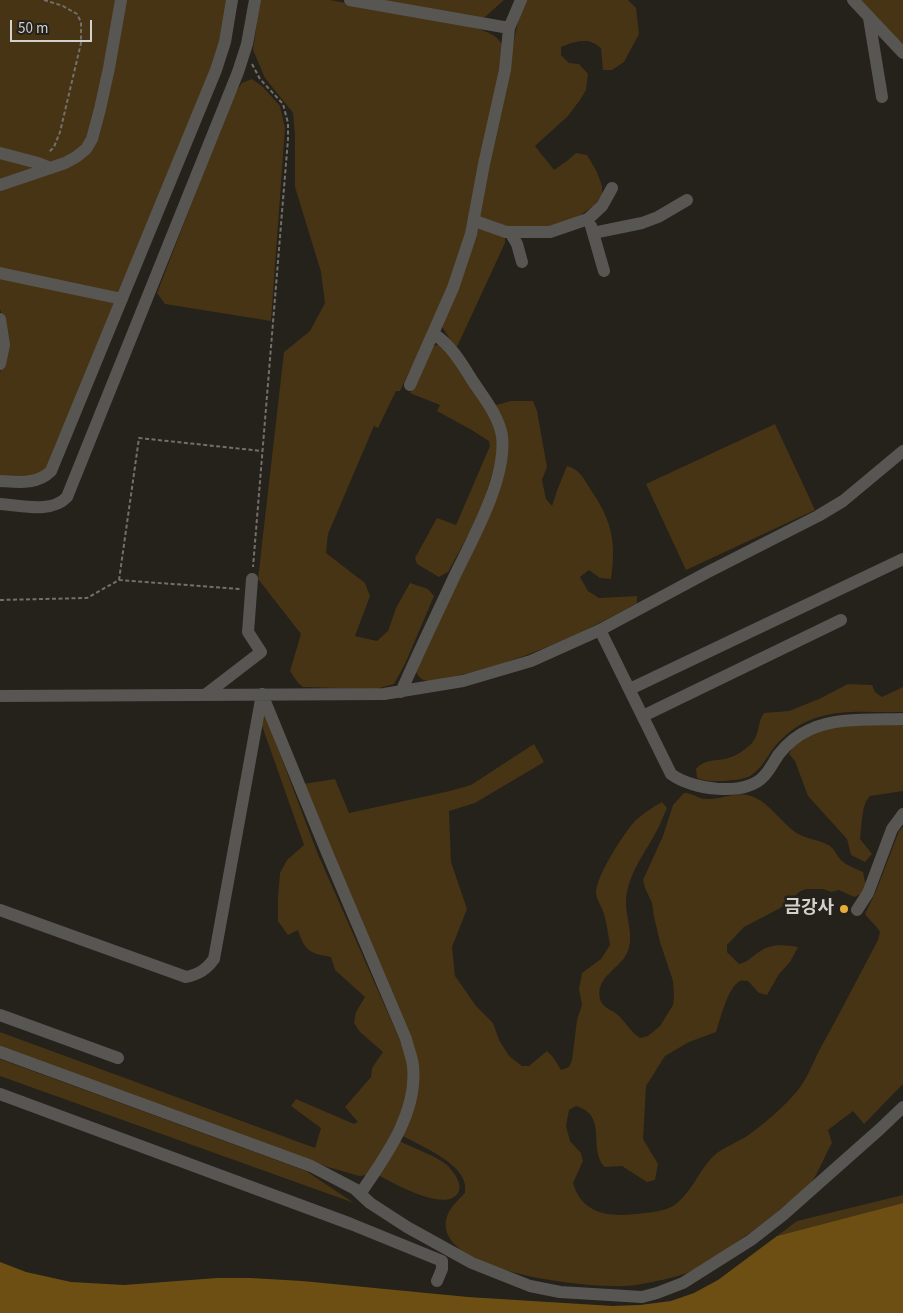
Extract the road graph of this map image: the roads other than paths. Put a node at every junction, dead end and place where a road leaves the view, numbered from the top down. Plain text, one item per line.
1 (121, 0) edge
2 (232, 0) edge
3 (255, 0) edge
4 (350, 0) edge
5 (521, 0) edge
6 (853, 0) edge
7 (869, 18) junction
8 (509, 28) junction
9 (903, 53) edge
10 (882, 97) dead end
11 (0, 153) edge
12 (36, 168) junction
13 (0, 185) edge
14 (612, 188) dead end
15 (687, 200) dead end
16 (588, 219) junction
17 (475, 221) junction
18 (510, 232) junction
19 (593, 233) junction
20 (522, 262) dead end
21 (604, 271) dead end
22 (0, 274) edge
23 (122, 299) junction
24 (0, 319) edge
25 (434, 334) junction
26 (0, 364) edge
27 (410, 385) dead end
28 (903, 450) edge
29 (0, 480) edge
30 (0, 504) edge
31 (903, 560) edge
32 (252, 585) road end
33 (841, 620) dead end
34 (600, 630) junction
35 (630, 689) junction
36 (400, 692) junction
37 (205, 694) junction
38 (262, 694) junction
39 (0, 696) edge
40 (643, 716) junction
41 (903, 718) edge
42 (903, 814) edge
43 (0, 910) edge
44 (857, 910) dead end
45 (0, 1015) edge
46 (0, 1052) edge
47 (118, 1058) dead end
48 (0, 1094) edge
49 (903, 1106) edge
50 (360, 1194) junction
51 (437, 1281) dead end

1 - 12 street
2 - 23 street
3 - 30 street
4 - 8 street
5 - 8 street
6 - 7 street
7 - 9 street
7 - 10 street
8 - 17 street
11 - 12 street
12 - 13 street
14 - 16 street
15 - 19 street
16 - 18 street
16 - 19 street
17 - 18 street
17 - 25 street
18 - 20 street
19 - 21 street
22 - 23 street
23 - 29 street
24 - 26 street
25 - 27 street
25 - 36 street
28 - 34 street
31 - 35 street
32 - 37 street
33 - 40 street
34 - 35 street
34 - 36 street
35 - 40 street
36 - 38 street
37 - 38 street
37 - 39 street
38 - 43 street
38 - 50 street
40 - 41 street
42 - 44 street
45 - 47 street
46 - 50 street
48 - 51 street
49 - 50 street

